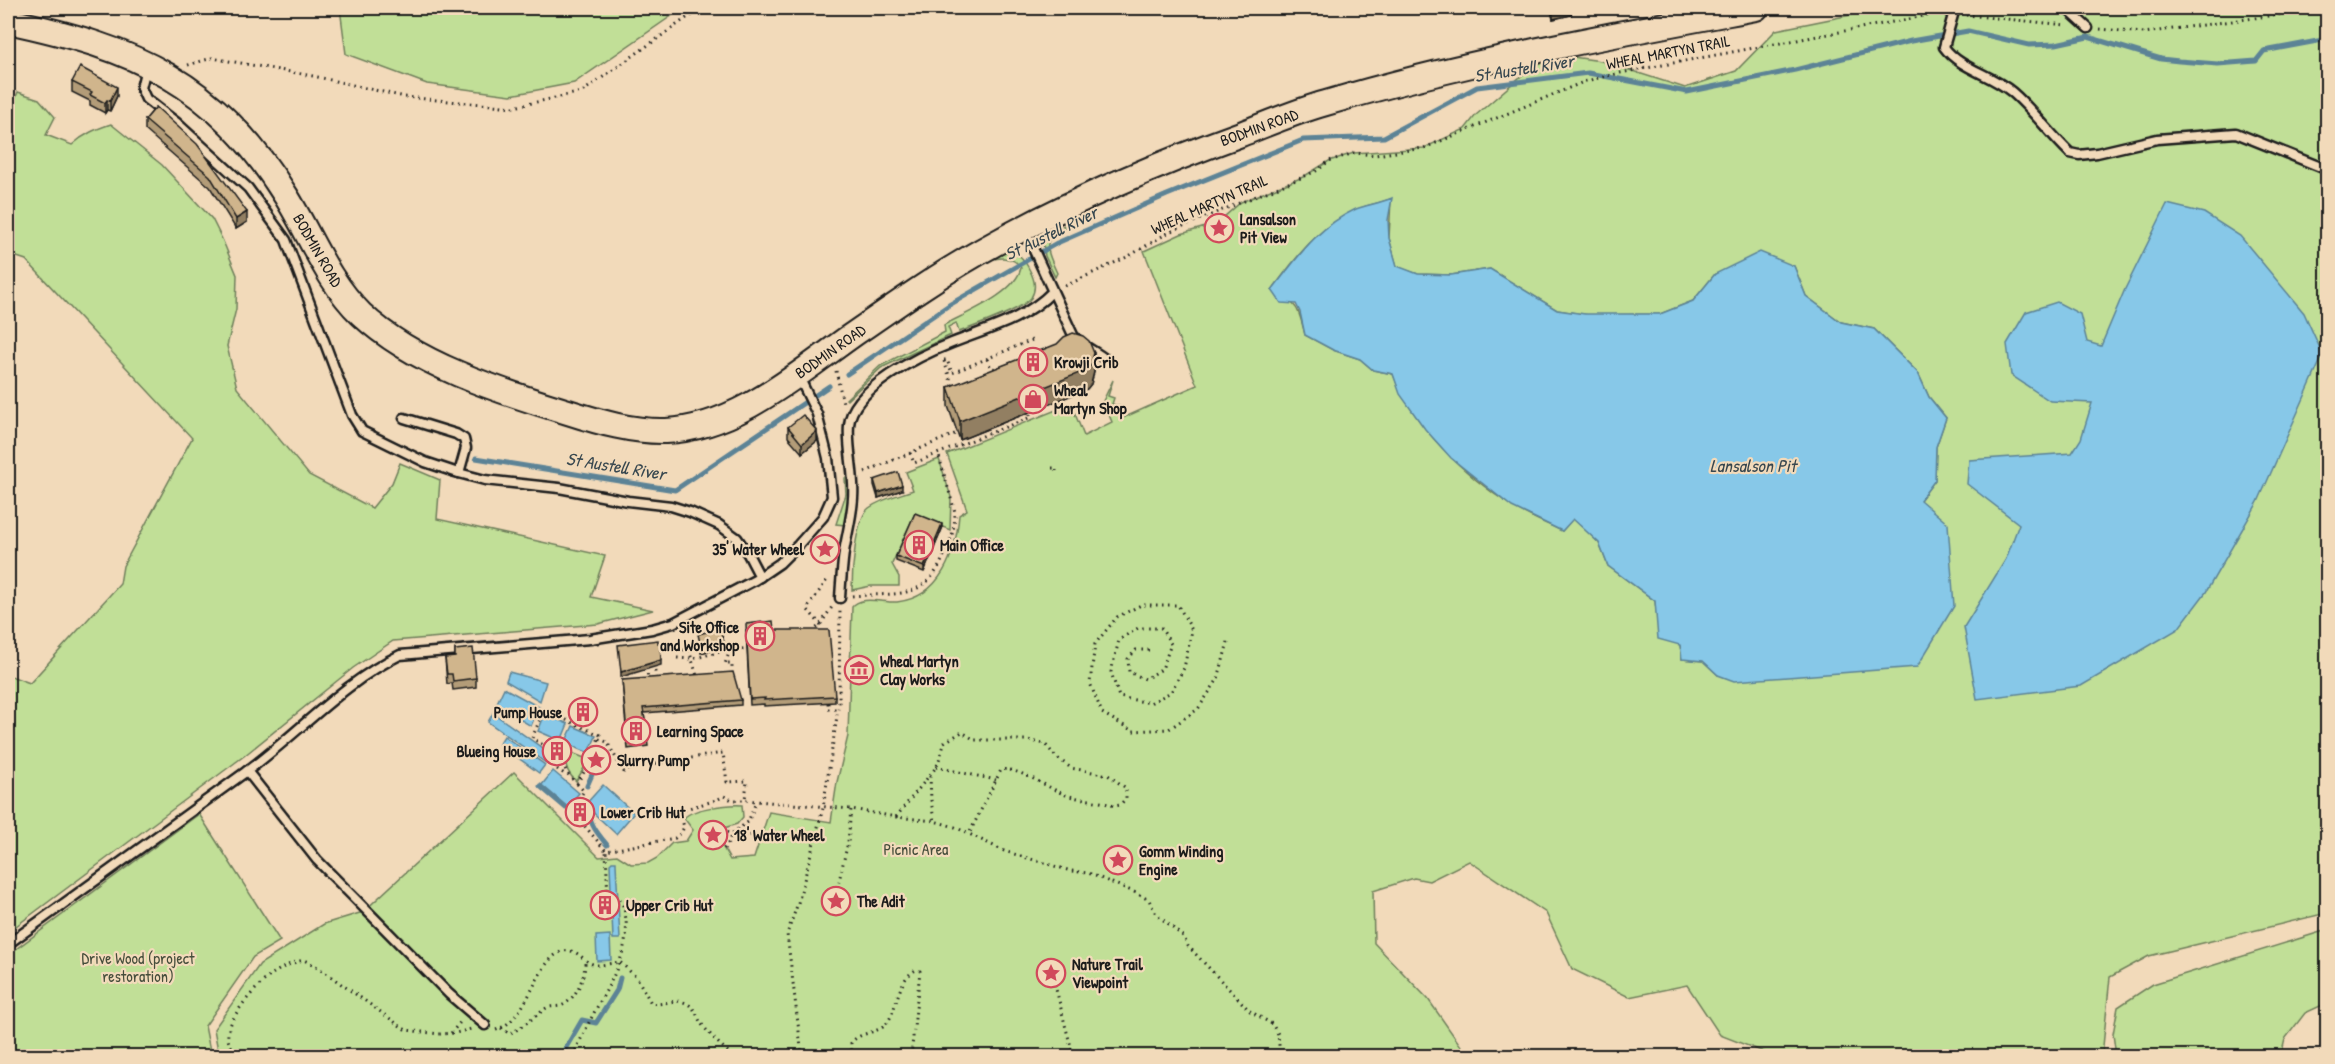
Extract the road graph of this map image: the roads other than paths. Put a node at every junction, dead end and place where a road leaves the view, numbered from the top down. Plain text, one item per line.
1 (1756, 8) edge
2 (2066, 8) edge
3 (1954, 11) edge
4 (8, 21) edge
5 (2088, 28) road end
6 (155, 68) junction
7 (2328, 170) edge
8 (1026, 234) junction
9 (1052, 292) junction
10 (1105, 359) dead end
11 (801, 381) junction
12 (404, 418) dead end
13 (459, 473) junction
14 (760, 577) junction
15 (840, 597) road end
16 (247, 771) junction
17 (8, 944) edge
18 (485, 1025) road end

1 - 8 main road, BODMIN ROAD
2 - 5 lane
3 - 7 lane
4 - 6 main road, BODMIN ROAD
6 - 11 main road, BODMIN ROAD
6 - 13 lane
8 - 9 lane
8 - 11 main road, BODMIN ROAD
9 - 10 lane
9 - 15 lane
11 - 14 lane
12 - 13 lane
13 - 14 lane
14 - 16 lane
16 - 17 lane
16 - 18 lane

